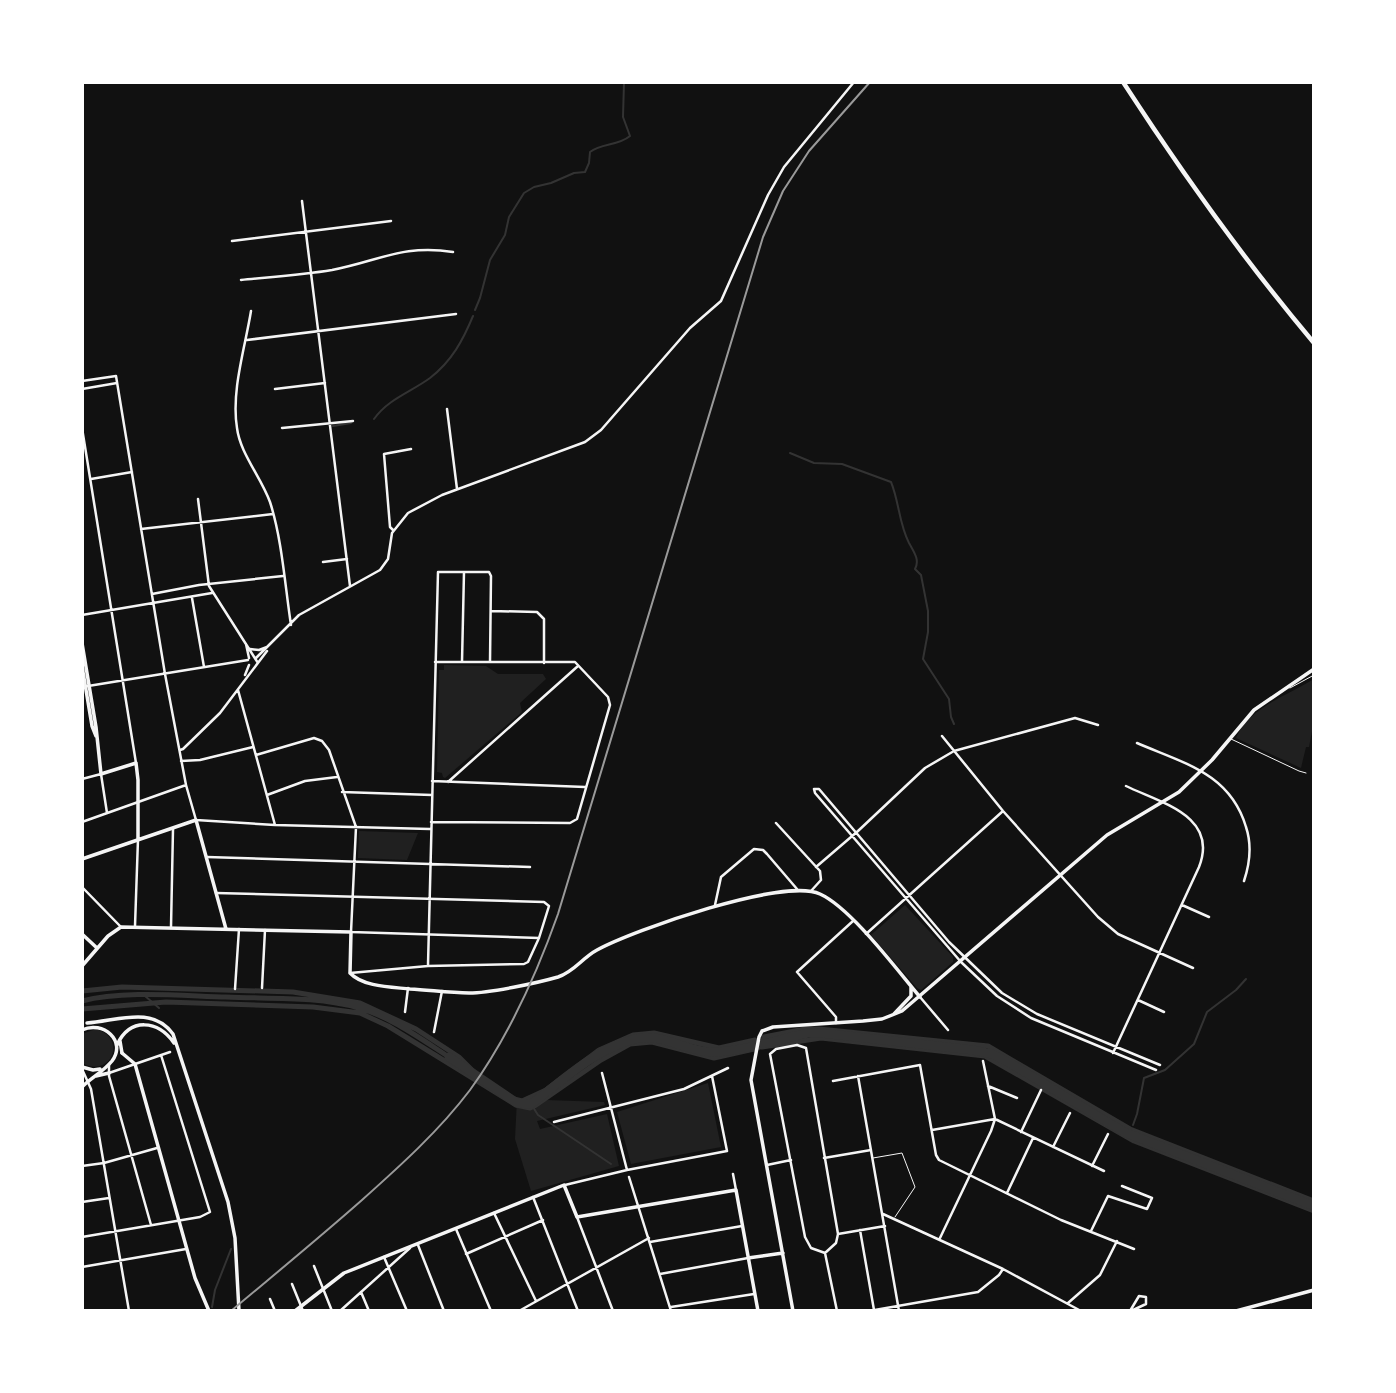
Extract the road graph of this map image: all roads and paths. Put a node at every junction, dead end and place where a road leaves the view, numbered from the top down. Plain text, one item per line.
1 (854, 82) edge
2 (1123, 82) edge
3 (302, 201) dead end
4 (391, 220) dead end
5 (305, 231) junction
6 (232, 241) dead end
7 (453, 252) dead end
8 (311, 273) junction
9 (241, 280) dead end
10 (251, 311) dead end
11 (456, 314) dead end
12 (318, 331) junction
13 (246, 340) junction
14 (1314, 343) edge
15 (82, 381) edge
16 (117, 383) junction
17 (325, 383) junction
18 (82, 388) edge
19 (275, 390) dead end
20 (447, 409) dead end
21 (353, 421) dead end
22 (330, 423) junction
23 (82, 428) edge
24 (282, 428) dead end
25 (84, 445) edge
26 (411, 449) dead end
27 (132, 472) junction
28 (91, 480) junction
29 (457, 489) junction
30 (198, 499) dead end
31 (273, 514) junction
32 (201, 522) junction
33 (141, 529) junction
34 (394, 530) junction
35 (347, 559) junction
36 (323, 562) dead end
37 (464, 572) junction
38 (283, 576) junction
39 (209, 586) junction
40 (351, 586) junction
41 (212, 593) junction
42 (152, 594) junction
43 (192, 597) junction
44 (154, 603) junction
45 (112, 611) junction
46 (491, 611) junction
47 (82, 615) edge
48 (291, 625) junction
49 (82, 643) edge
50 (246, 645) junction
51 (270, 645) junction
52 (250, 649) junction
53 (256, 657) junction
54 (248, 662) junction
55 (435, 662) junction
56 (462, 662) junction
57 (490, 662) junction
58 (544, 663) junction
59 (257, 664) junction
60 (82, 666) edge
61 (579, 666) junction
62 (204, 667) junction
63 (1314, 669) edge
64 (165, 674) junction
65 (1314, 675) edge
66 (123, 680) junction
67 (243, 681) junction
68 (86, 686) edge
69 (238, 690) junction
70 (1273, 696) junction
71 (1098, 725) dead end
72 (942, 736) dead end
73 (1229, 738) junction
74 (1137, 743) dead end
75 (253, 747) junction
76 (179, 750) junction
77 (954, 751) junction
78 (256, 755) junction
79 (181, 761) junction
80 (136, 762) junction
81 (1202, 771) junction
82 (1306, 773) dead end
83 (101, 774) junction
84 (337, 777) junction
85 (82, 779) edge
86 (432, 781) junction
87 (449, 782) junction
88 (186, 785) junction
89 (1126, 786) dead end
90 (584, 787) junction
91 (342, 792) junction
92 (267, 795) junction
93 (432, 795) junction
94 (139, 802) junction
95 (1161, 803) junction
96 (1003, 811) junction
97 (107, 814) junction
98 (196, 820) junction
99 (82, 822) edge
100 (431, 822) junction
101 (776, 823) dead end
102 (275, 825) junction
103 (173, 827) junction
104 (356, 827) junction
105 (430, 829) junction
106 (856, 833) junction
107 (852, 836) junction
108 (138, 839) junction
109 (206, 857) junction
110 (82, 859) edge
111 (354, 862) junction
112 (430, 864) junction
113 (530, 866) dead end
114 (816, 867) junction
115 (1060, 875) junction
116 (1244, 881) dead end
117 (82, 887) edge
118 (797, 889) junction
119 (811, 891) junction
120 (216, 893) junction
121 (910, 895) junction
122 (352, 896) junction
123 (429, 898) junction
124 (905, 898) junction
125 (1182, 905) junction
126 (715, 908) junction
127 (1209, 917) dead end
128 (853, 920) junction
129 (135, 927) junction
130 (171, 927) junction
131 (121, 928) junction
132 (226, 929) junction
133 (239, 929) junction
134 (265, 930) junction
135 (351, 932) junction
136 (82, 934) edge
137 (429, 934) junction
138 (866, 934) junction
139 (539, 938) junction
140 (97, 948) junction
141 (1160, 953) junction
142 (963, 960) junction
143 (84, 962) edge
144 (428, 966) junction
145 (1193, 968) dead end
146 (350, 973) junction
147 (911, 986) junction
148 (262, 988) dead end
149 (408, 988) junction
150 (235, 989) dead end
151 (442, 991) junction
152 (920, 997) junction
153 (1138, 1000) junction
154 (405, 1012) dead end
155 (1164, 1012) dead end
156 (893, 1015) junction
157 (85, 1022) edge
158 (98, 1022) junction
159 (836, 1023) junction
160 (94, 1026) junction
161 (82, 1030) edge
162 (948, 1030) dead end
163 (434, 1032) dead end
164 (120, 1039) junction
165 (117, 1047) junction
166 (1116, 1048) junction
167 (170, 1052) dead end
168 (180, 1052) junction
169 (122, 1053) junction
170 (1113, 1054) junction
171 (161, 1055) junction
172 (983, 1061) dead end
173 (135, 1063) junction
174 (109, 1064) junction
175 (1160, 1065) dead end
176 (82, 1068) edge
177 (728, 1068) dead end
178 (102, 1069) junction
179 (1156, 1070) dead end
180 (109, 1073) junction
181 (602, 1073) dead end
182 (712, 1076) junction
183 (859, 1076) junction
184 (94, 1077) junction
185 (88, 1081) junction
186 (833, 1081) dead end
187 (988, 1086) junction
188 (82, 1087) edge
189 (1041, 1090) dead end
190 (1017, 1098) dead end
191 (611, 1107) junction
192 (1070, 1113) dead end
193 (995, 1119) junction
194 (554, 1122) dead end
195 (932, 1130) junction
196 (1021, 1132) junction
197 (1108, 1134) dead end
198 (1033, 1138) junction
199 (159, 1147) junction
200 (1053, 1147) junction
201 (871, 1150) junction
202 (132, 1155) junction
203 (824, 1158) junction
204 (873, 1158) junction
205 (792, 1160) junction
206 (104, 1163) junction
207 (765, 1165) junction
208 (82, 1166) edge
209 (1093, 1166) junction
210 (627, 1170) junction
211 (1104, 1171) dead end
212 (733, 1174) dead end
213 (969, 1176) junction
214 (629, 1177) dead end
215 (564, 1185) junction
216 (1122, 1186) dead end
217 (736, 1190) junction
218 (1007, 1193) junction
219 (533, 1196) junction
220 (109, 1198) junction
221 (82, 1202) edge
222 (639, 1207) junction
223 (494, 1213) junction
224 (883, 1214) junction
225 (577, 1217) junction
226 (895, 1217) junction
227 (178, 1220) junction
228 (542, 1220) junction
229 (151, 1225) junction
230 (742, 1226) junction
231 (885, 1226) junction
232 (456, 1229) junction
233 (860, 1230) junction
234 (115, 1231) junction
235 (1091, 1231) junction
236 (838, 1234) junction
237 (505, 1236) junction
238 (82, 1237) edge
239 (940, 1238) junction
240 (650, 1240) junction
241 (1117, 1241) junction
242 (418, 1245) junction
243 (187, 1248) junction
244 (410, 1248) junction
245 (1134, 1249) dead end
246 (783, 1253) junction
247 (825, 1253) junction
248 (467, 1254) junction
249 (384, 1257) junction
250 (748, 1258) junction
251 (120, 1260) junction
252 (314, 1266) dead end
253 (82, 1267) edge
254 (390, 1268) junction
255 (596, 1268) junction
256 (1003, 1269) junction
257 (660, 1274) junction
258 (567, 1283) junction
259 (292, 1284) dead end
260 (324, 1290) junction
261 (1314, 1290) edge
262 (361, 1292) junction
263 (754, 1294) junction
264 (270, 1299) dead end
265 (536, 1301) junction
266 (1137, 1301) junction
267 (1068, 1303) junction
268 (898, 1306) junction
269 (1141, 1306) junction
270 (1256, 1306) junction
271 (303, 1308) edge
272 (670, 1309) edge
273 (872, 1310) edge
274 (129, 1311) edge
275 (209, 1311) edge
276 (239, 1311) edge
277 (275, 1311) edge
278 (295, 1311) edge
279 (332, 1311) edge
280 (340, 1311) edge
281 (369, 1311) edge
282 (407, 1311) edge
283 (444, 1311) edge
284 (491, 1311) edge
285 (519, 1311) edge
286 (578, 1311) edge
287 (613, 1311) edge
288 (758, 1311) edge
289 (793, 1311) edge
290 (836, 1311) edge
291 (899, 1311) edge
292 (1081, 1311) edge
293 (1131, 1311) edge
294 (1236, 1311) edge
295 (1261, 1311) edge
296 (1281, 1311) edge

1 - 29 street
2 - 14 highway
3 - 5 street
4 - 5 street
5 - 6 street
5 - 8 street
7 - 8 street
8 - 9 street
8 - 12 street
10 - 13 street
11 - 12 street
12 - 13 street
12 - 17 street
13 - 31 street
15 - 16 street
16 - 18 street
16 - 27 street
17 - 19 street
17 - 22 street
20 - 29 street
21 - 22 street
22 - 24 street
22 - 35 street
23 - 25 street
25 - 28 street
26 - 34 street
27 - 28 street
27 - 33 street
28 - 45 street
29 - 34 street
30 - 32 street
31 - 32 street
31 - 38 street
32 - 33 street
32 - 39 street
33 - 42 street
34 - 40 street
35 - 36 street
35 - 40 street
37 - 46 street
37 - 55 street
37 - 56 street
38 - 39 street
38 - 48 street
39 - 41 street
39 - 42 street
40 - 48 street
41 - 43 street
41 - 50 street
42 - 44 street
43 - 44 street
43 - 62 street
44 - 45 street
44 - 64 street
45 - 47 street
45 - 66 street
46 - 57 street
46 - 58 street
48 - 51 street
49 - 68 street
50 - 52 street
50 - 54 street
51 - 52 street
51 - 53 street
51 - 59 street
52 - 53 street
53 - 54 street
53 - 59 street
54 - 59 street
54 - 62 street
54 - 67 street
55 - 56 street
55 - 86 street
56 - 57 street
57 - 58 street
58 - 61 street
59 - 67 street
60 - 68 street
61 - 87 street
61 - 90 street
62 - 64 street
63 - 70 street
64 - 66 street
64 - 76 street
65 - 70 lane
66 - 68 street
66 - 80 street
67 - 69 street
68 - 83 street
69 - 75 street
69 - 76 street
70 - 73 street
71 - 77 street
72 - 77 street
73 - 81 street
73 - 82 lane
74 - 81 street
75 - 78 street
75 - 79 street
76 - 79 street
77 - 96 street
77 - 106 street
78 - 84 street
78 - 92 street
79 - 88 street
80 - 83 street
80 - 94 street
81 - 95 street
81 - 116 street
83 - 85 street
83 - 97 street
84 - 91 street
84 - 92 street
86 - 87 street
86 - 93 street
87 - 90 street
88 - 94 street
88 - 98 street
89 - 95 street
90 - 100 street
91 - 93 street
91 - 104 street
92 - 102 street
93 - 100 street
94 - 97 street
94 - 108 street
95 - 115 street
95 - 125 street
96 - 115 street
96 - 121 street
97 - 99 street
98 - 102 street
98 - 103 street
98 - 109 street
100 - 105 street
101 - 114 street
102 - 104 street
103 - 108 street
103 - 130 street
104 - 105 street
104 - 111 street
105 - 112 street
106 - 107 street
106 - 107 street
106 - 121 street
107 - 114 street
107 - 124 street
108 - 110 street
108 - 129 street
109 - 111 street
109 - 120 street
111 - 112 street
111 - 122 street
112 - 113 street
112 - 123 street
114 - 119 street
115 - 141 street
115 - 142 street
117 - 131 street
118 - 119 street
118 - 126 street
118 - 126 street
119 - 128 street
120 - 122 street
120 - 132 street
121 - 124 street
121 - 142 street
122 - 123 street
122 - 135 street
123 - 137 street
123 - 139 street
124 - 138 street
124 - 142 street
125 - 127 street
125 - 141 street
126 - 151 street
128 - 138 street
128 - 159 street
129 - 130 street
129 - 131 street
130 - 132 street
131 - 140 street
132 - 133 street
133 - 134 street
133 - 150 street
134 - 135 street
134 - 148 street
135 - 137 street
135 - 146 street
136 - 140 street
137 - 139 street
137 - 144 street
138 - 147 street
139 - 144 street
140 - 143 street
141 - 145 street
141 - 153 street
142 - 152 street
142 - 166 street
142 - 170 street
144 - 146 street
146 - 149 street
147 - 152 street
147 - 156 street
149 - 151 street
149 - 154 street
151 - 163 street
152 - 156 street
152 - 162 street
153 - 155 street
153 - 166 street
156 - 159 street
157 - 158 street
157 - 160 street
158 - 160 street
158 - 168 street
159 - 207 street
160 - 161 street
160 - 165 street
164 - 165 street
164 - 168 street
164 - 169 street
165 - 169 street
165 - 174 street
166 - 170 street
166 - 175 street
167 - 171 street
168 - 276 street
169 - 173 street
170 - 179 street
171 - 173 street
171 - 227 street
172 - 187 street
173 - 180 street
173 - 199 street
174 - 178 street
174 - 180 street
176 - 178 street
176 - 185 street
177 - 182 street
178 - 184 street
180 - 184 street
180 - 202 street
181 - 191 street
182 - 191 street
182 - 210 street
183 - 186 street
183 - 195 street
183 - 201 street
184 - 185 street
185 - 188 street
185 - 206 street
187 - 190 street
187 - 193 street
189 - 196 street
191 - 194 street
191 - 210 street
192 - 200 street
193 - 195 street
193 - 196 street
193 - 213 street
195 - 213 street
196 - 198 street
197 - 209 street
198 - 200 street
198 - 218 street
199 - 202 street
199 - 227 street
200 - 209 street
201 - 203 street
201 - 204 street
202 - 206 street
202 - 229 street
203 - 205 street
203 - 236 street
204 - 224 street
204 - 226 lane
205 - 207 street
205 - 247 street
206 - 208 street
206 - 220 street
207 - 246 street
209 - 211 street
210 - 215 street
212 - 217 street
213 - 218 street
213 - 239 street
214 - 222 street
215 - 219 street
215 - 225 street
216 - 235 street
217 - 222 street
217 - 230 street
218 - 235 street
219 - 223 street
219 - 228 street
220 - 221 street
220 - 234 street
222 - 225 street
222 - 240 street
223 - 232 street
223 - 237 street
224 - 226 street
224 - 231 street
225 - 255 street
226 - 239 street
227 - 229 street
227 - 243 street
228 - 237 street
228 - 258 street
229 - 234 street
230 - 240 street
230 - 250 street
231 - 233 street
231 - 268 street
232 - 242 street
232 - 248 street
233 - 236 street
233 - 273 street
234 - 238 street
234 - 251 street
235 - 241 street
236 - 247 street
237 - 248 street
237 - 265 street
239 - 256 street
240 - 255 street
240 - 257 street
241 - 245 street
241 - 267 street
242 - 244 street
242 - 283 street
243 - 251 street
243 - 275 street
244 - 249 street
244 - 254 street
246 - 250 street
246 - 289 street
247 - 290 street
248 - 284 street
249 - 254 street
249 - 260 street
250 - 257 street
250 - 263 street
251 - 253 street
251 - 274 street
252 - 260 street
254 - 262 street
254 - 282 street
255 - 258 street
255 - 287 street
256 - 267 street
256 - 268 street
257 - 272 street
258 - 265 street
258 - 286 street
259 - 271 street
260 - 271 street
260 - 279 street
261 - 270 street
262 - 280 street
262 - 281 street
263 - 272 street
263 - 288 street
264 - 277 street
265 - 285 street
266 - 269 street
266 - 269 street
266 - 293 street
267 - 292 street
268 - 273 street
268 - 291 street
269 - 293 street
270 - 294 street
270 - 295 street
271 - 278 street
295 - 296 street

